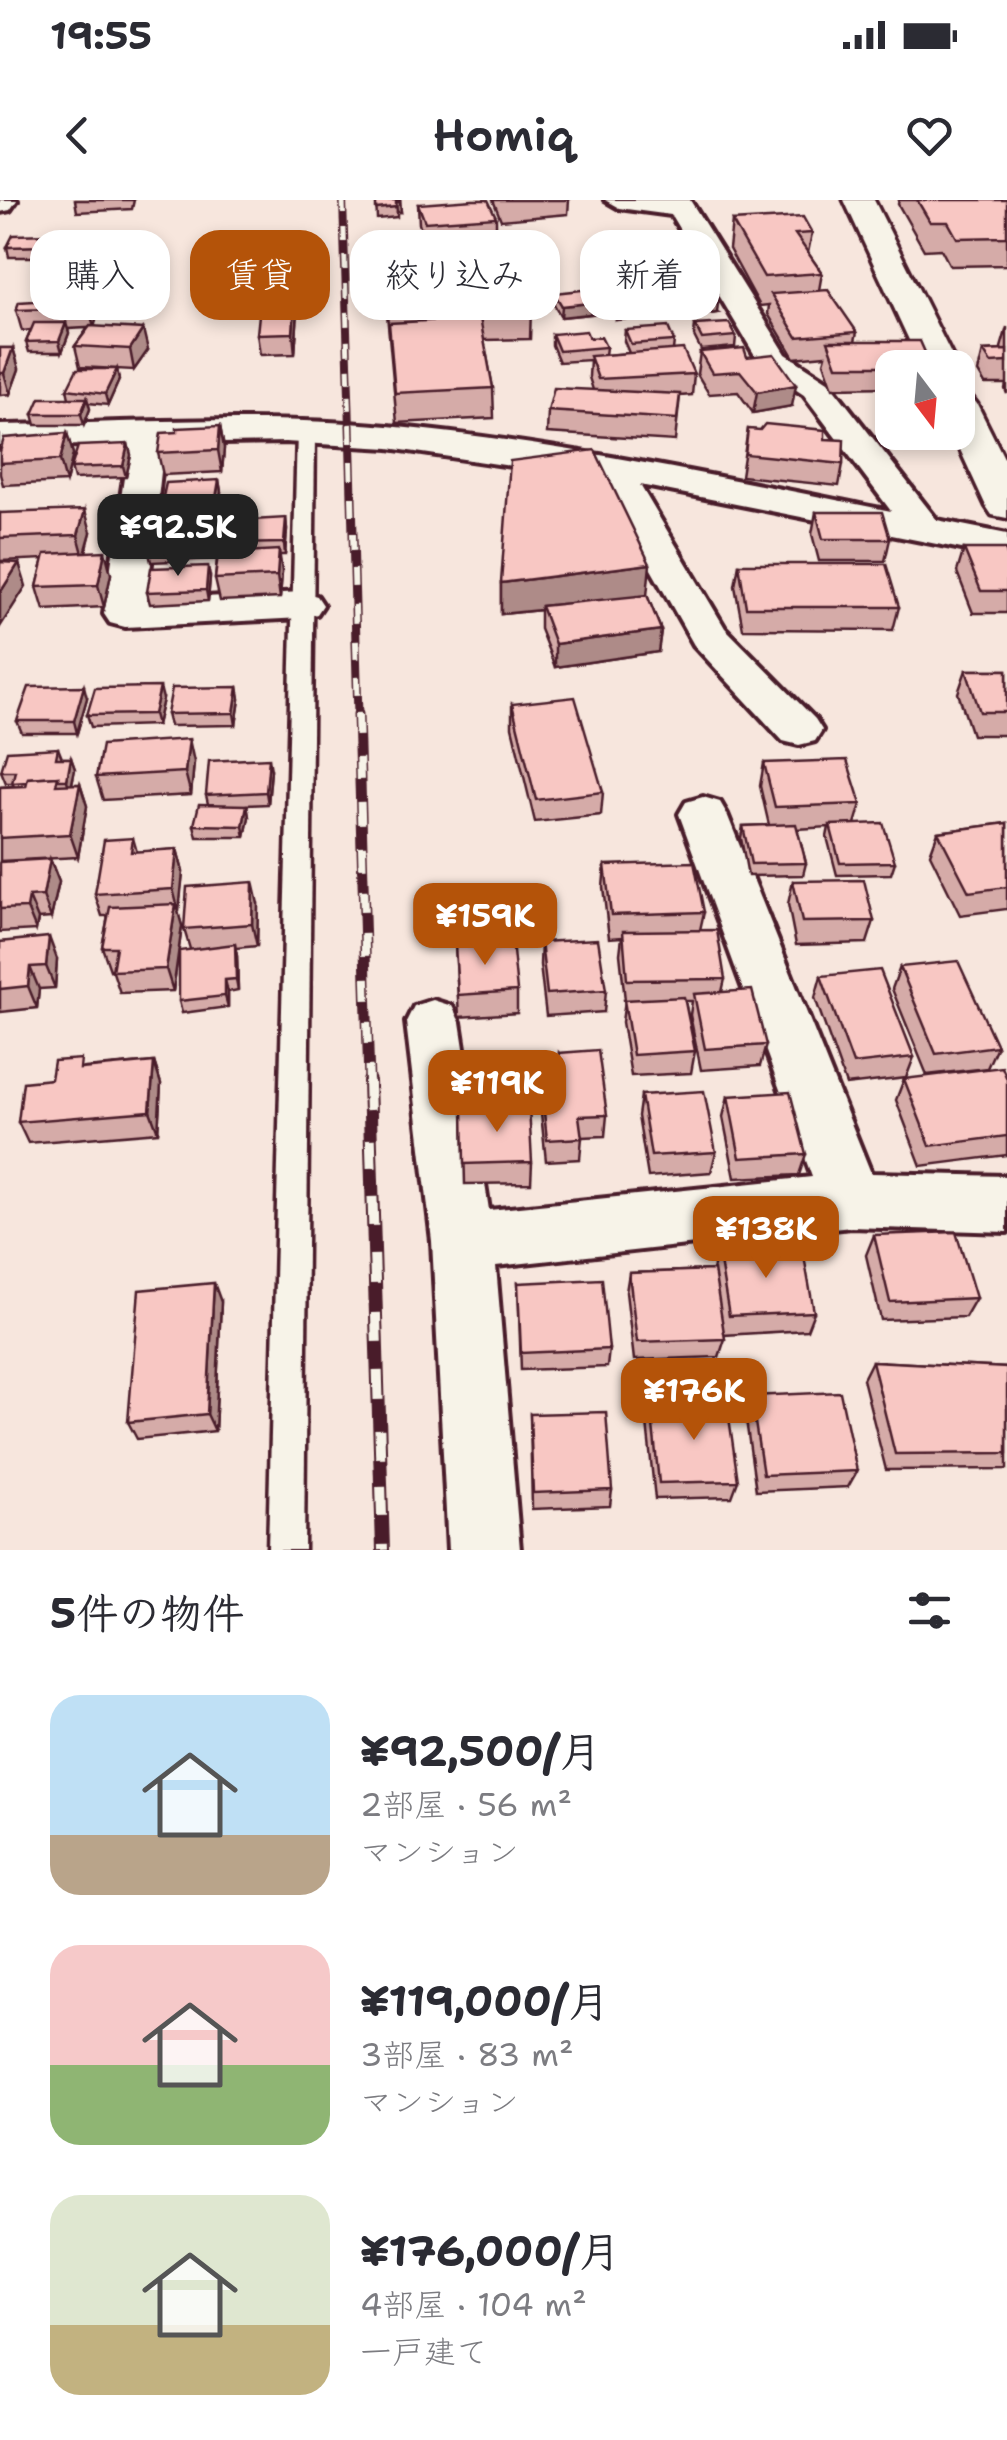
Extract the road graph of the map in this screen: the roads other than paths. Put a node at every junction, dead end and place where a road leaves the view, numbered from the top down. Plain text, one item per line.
1 (619, 200) edge
2 (859, 200) edge
3 (677, 204) edge
4 (931, 350) edge
5 (306, 432) junction
6 (148, 434) junction
7 (0, 436) edge
8 (975, 439) edge
9 (613, 470) junction
10 (1007, 506) edge
11 (922, 526) junction
12 (1007, 546) edge
13 (302, 605) junction
14 (800, 730) dead end
15 (703, 814) dead end
16 (432, 1022) dead end
17 (851, 1200) junction
18 (1007, 1204) edge
19 (463, 1242) junction
20 (286, 1550) edge
21 (484, 1550) edge

1 - 3 street
2 - 4 main road
3 - 11 street
5 - 6 street
5 - 9 street
5 - 13 lane
6 - 7 street
6 - 13 street
8 - 10 main road
9 - 11 street
9 - 14 street
11 - 12 street
13 - 20 lane
15 - 17 street
16 - 19 street
17 - 18 street
17 - 19 street
19 - 21 street

